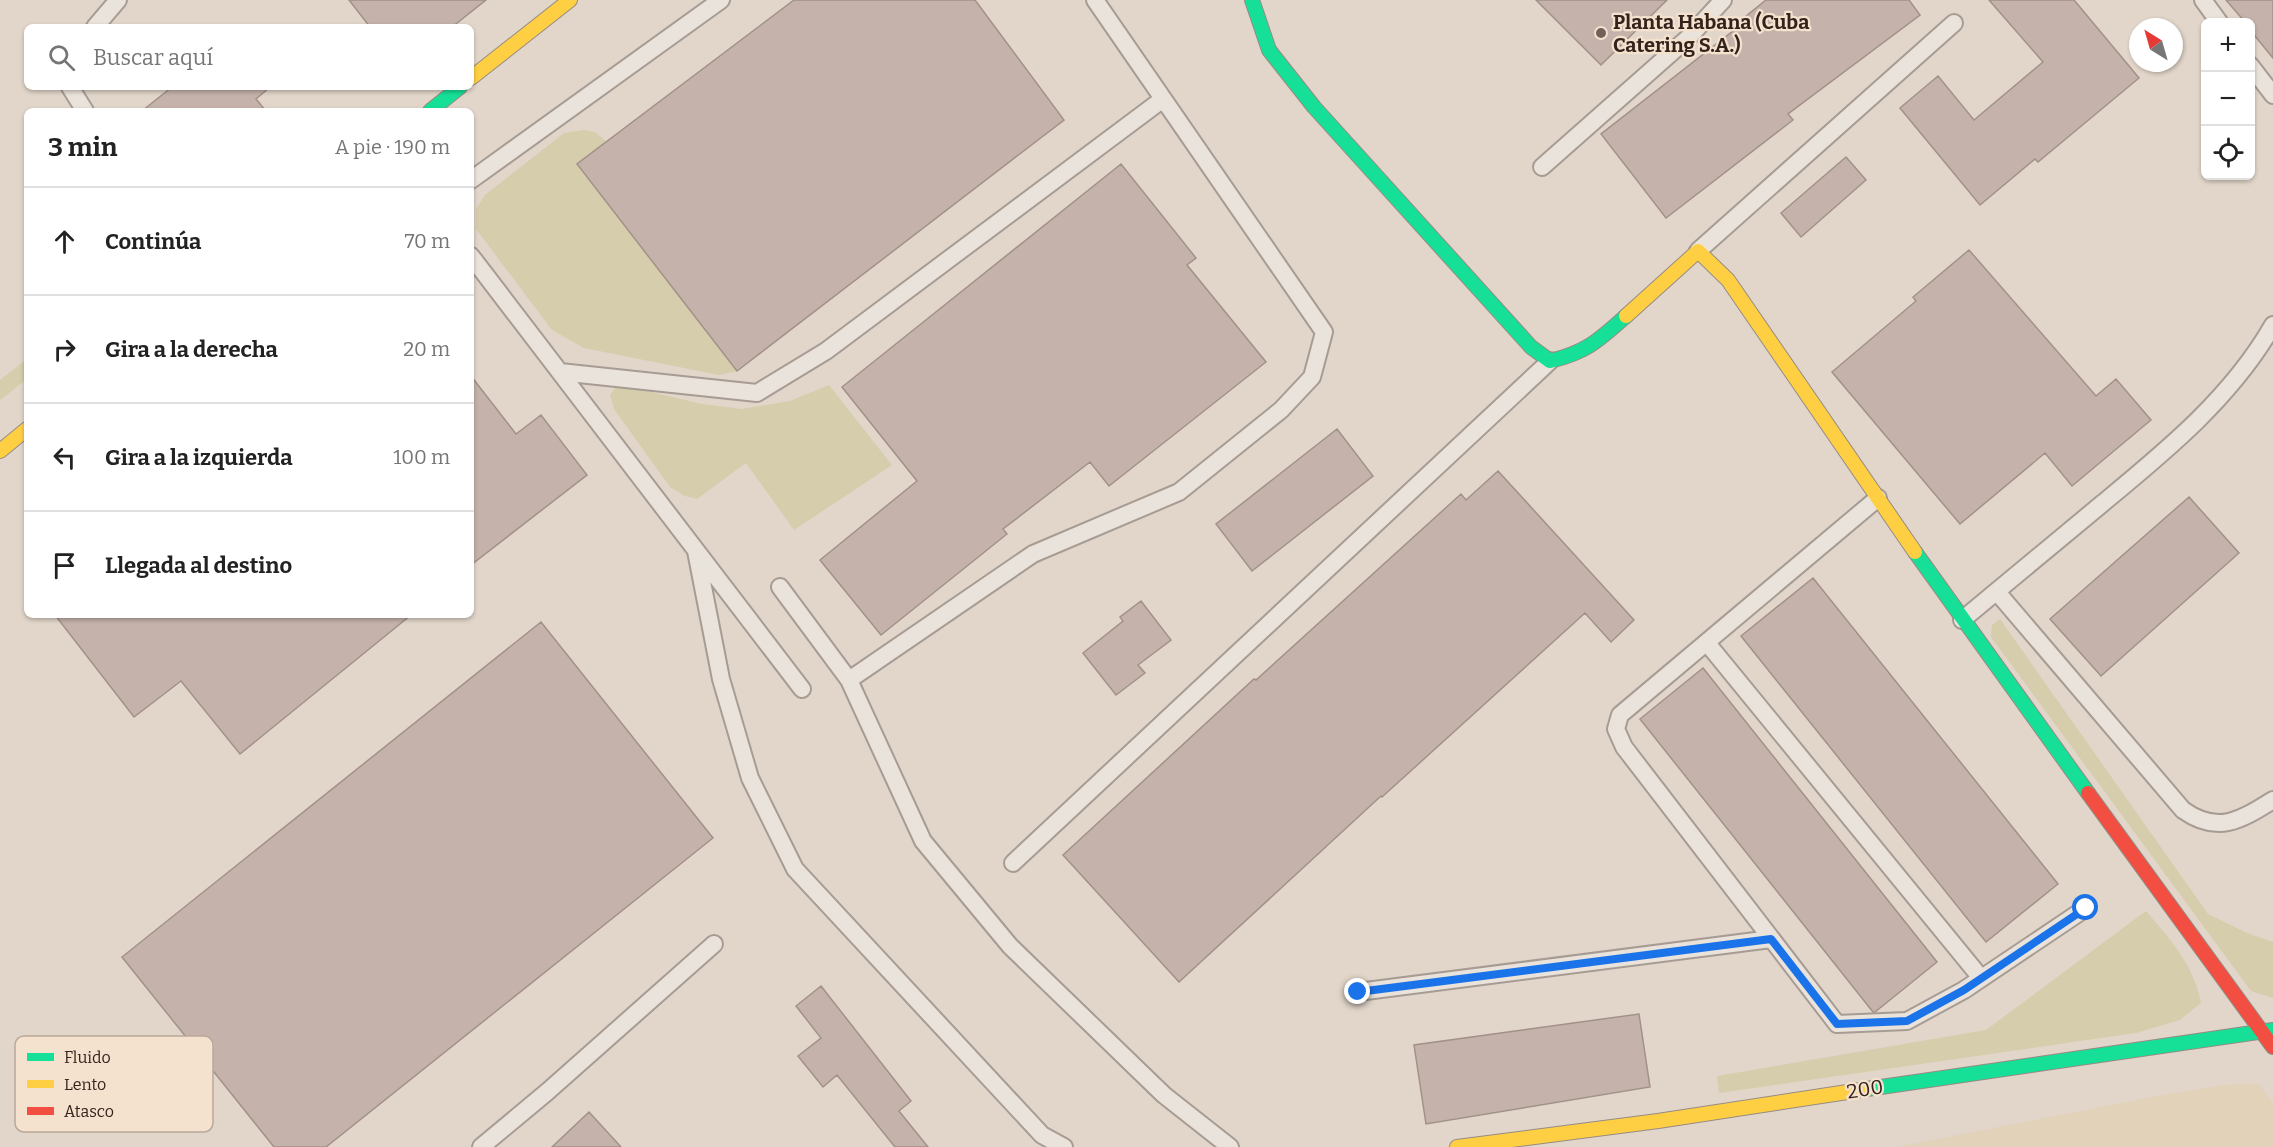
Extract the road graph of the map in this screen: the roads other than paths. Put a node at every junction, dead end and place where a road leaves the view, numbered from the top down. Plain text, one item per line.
1 (118, 0) edge
2 (570, 0) edge
3 (721, 0) edge
4 (1095, 0) edge
5 (1252, 0) edge
6 (1723, 0) edge
7 (2203, 0) edge
8 (2216, 18) edge
9 (1954, 23) dead end
10 (98, 24) edge
11 (2255, 72) edge
12 (474, 76) edge
13 (72, 90) edge
14 (456, 90) edge
15 (2273, 95) edge
16 (1163, 99) junction
17 (83, 108) edge
18 (434, 108) edge
19 (1542, 167) dead end
20 (474, 178) edge
21 (1698, 251) junction
22 (474, 260) edge
23 (2273, 325) edge
24 (1550, 361) junction
25 (560, 372) junction
26 (24, 431) edge
27 (0, 451) edge
28 (1878, 498) junction
29 (696, 551) junction
30 (780, 587) dead end
31 (1996, 592) junction
32 (1962, 620) junction
33 (1707, 643) junction
34 (849, 680) junction
35 (802, 689) dead end
36 (2273, 800) edge
37 (1013, 863) dead end
38 (2086, 908) dead end
39 (1771, 939) junction
40 (714, 944) dead end
41 (1981, 978) junction
42 (1358, 992) dead end
43 (2268, 1031) edge
44 (2273, 1047) edge
45 (481, 1147) edge
46 (1064, 1147) edge
47 (1230, 1147) edge
48 (1456, 1147) edge

1 - 10 lane
2 - 12 street
3 - 20 lane
4 - 16 lane
5 - 24 street
6 - 19 lane
7 - 8 lane
9 - 21 lane
11 - 15 lane
13 - 17 lane
14 - 18 street
16 - 25 lane
16 - 34 lane
21 - 24 street
21 - 28 street
22 - 25 lane
23 - 31 lane
24 - 37 lane
25 - 29 lane
26 - 27 street
28 - 32 street
28 - 33 lane
29 - 35 lane
29 - 46 lane
30 - 34 lane
31 - 32 lane
31 - 36 lane
32 - 43 street
33 - 39 lane
33 - 41 lane
34 - 47 lane
38 - 41 lane
39 - 41 lane
39 - 42 lane
40 - 45 lane
43 - 44 street
43 - 48 street, 200

